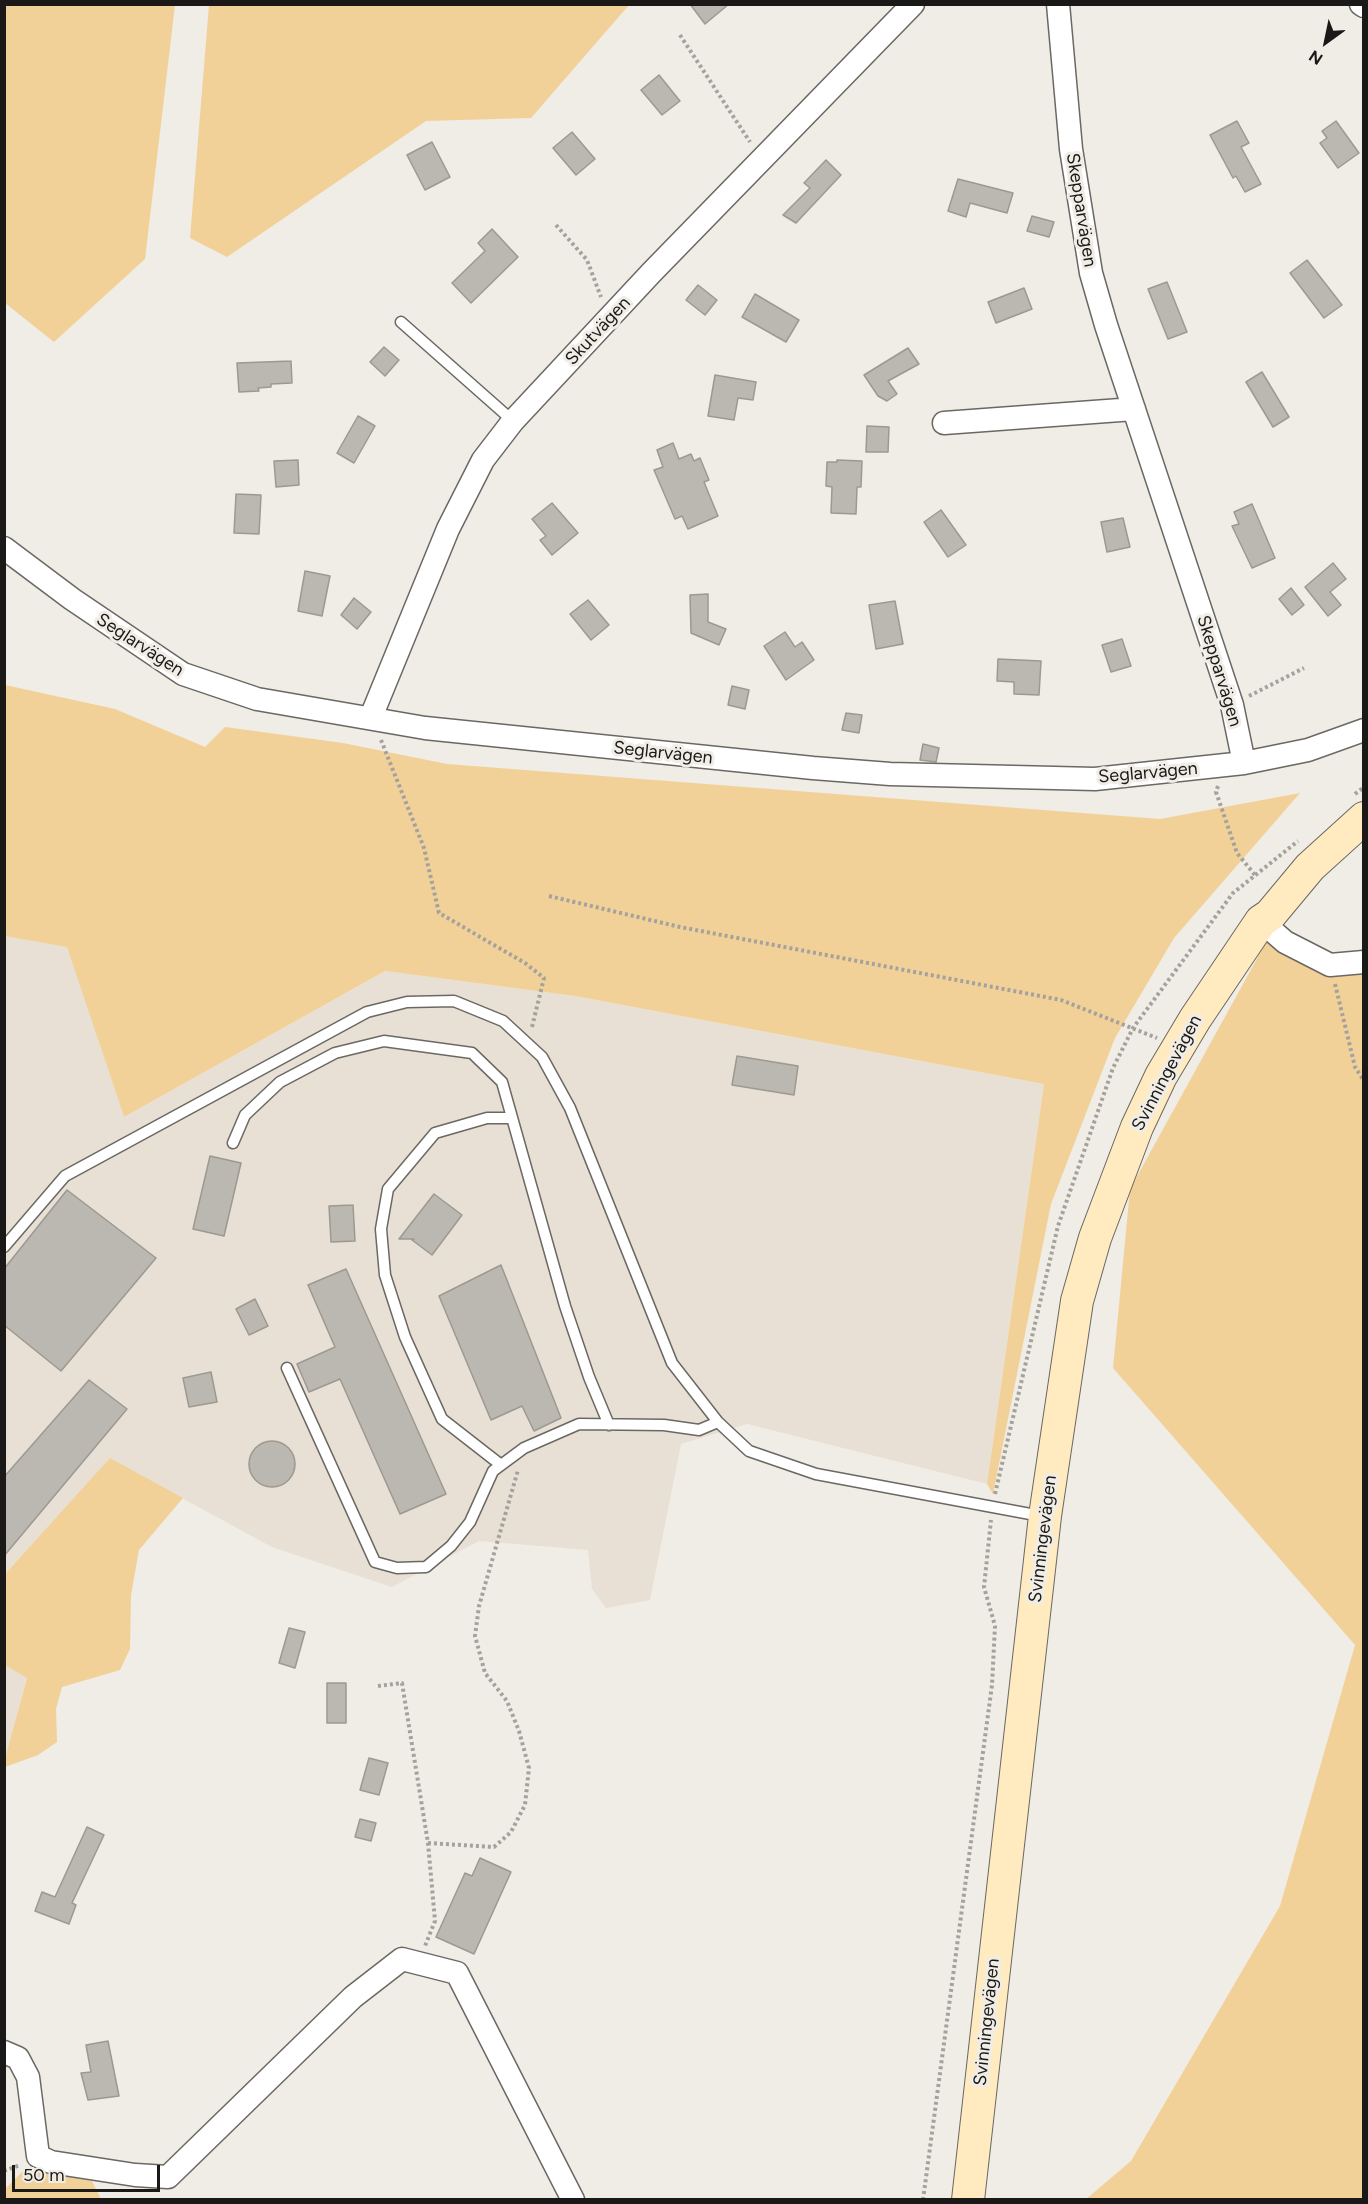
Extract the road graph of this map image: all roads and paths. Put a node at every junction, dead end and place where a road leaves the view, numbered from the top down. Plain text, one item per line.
1 (914, 4) edge
2 (1058, 4) edge
3 (680, 35) dead end
4 (761, 159) junction
5 (556, 225) dead end
6 (609, 319) junction
7 (401, 322) dead end
8 (1134, 409) junction
9 (513, 421) junction
10 (944, 423) dead end
11 (4, 548) edge
12 (1304, 668) dead end
13 (1232, 705) junction
14 (371, 717) junction
15 (1364, 730) edge
16 (1235, 765) junction
17 (1364, 818) edge
18 (1255, 875) dead end
19 (549, 896) dead end
20 (1261, 921) junction
21 (1364, 962) edge
22 (1330, 965) junction
23 (528, 1044) junction
24 (1179, 1047) junction
25 (1364, 1080) edge
26 (511, 1118) junction
27 (233, 1143) dead end
28 (4, 1247) edge
29 (287, 1368) dead end
30 (718, 1422) junction
31 (609, 1425) junction
32 (524, 1448) junction
33 (501, 1465) junction
34 (1044, 1516) junction
35 (378, 1686) dead end
36 (428, 1843) junction
37 (417, 1963) junction
38 (4, 2052) edge
39 (573, 2199) edge
40 (968, 2199) edge

1 - 4 street, Skutvägen
2 - 8 street, Skepparvägen
3 - 4 path
4 - 6 street, Skutvägen
5 - 6 path
6 - 9 street, Skutvägen
7 - 9 lane
8 - 10 street
8 - 13 street, Skepparvägen
9 - 14 street, Skutvägen
11 - 14 street, Seglarvägen
12 - 13 path
13 - 16 street, Skepparvägen
14 - 16 street, Seglarvägen
14 - 23 path
15 - 16 street, Seglarvägen
16 - 18 path
17 - 20 main road, Svinningevägen
19 - 24 path
20 - 22 street
20 - 24 main road, Svinningevägen
21 - 22 street
22 - 25 path
23 - 28 lane
23 - 30 lane
24 - 34 main road, Svinningevägen
26 - 27 lane
26 - 31 lane
26 - 33 lane
29 - 33 lane
30 - 31 lane
30 - 34 lane
31 - 32 lane
32 - 33 lane
32 - 36 path
34 - 40 main road, Svinningevägen
35 - 36 path
36 - 37 path
37 - 38 street
37 - 39 street

